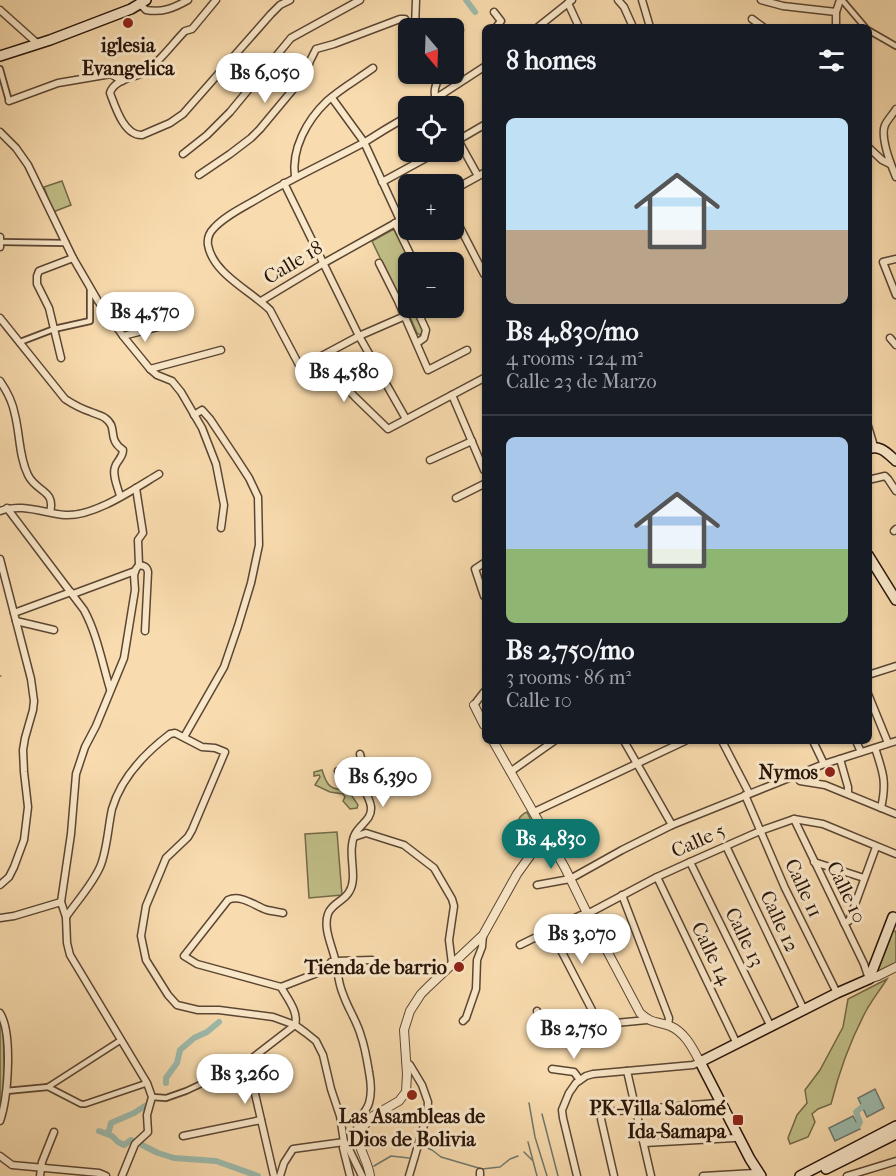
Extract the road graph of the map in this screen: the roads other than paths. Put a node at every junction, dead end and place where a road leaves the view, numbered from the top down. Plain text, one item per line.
1 (188, 0) edge
2 (216, 0) edge
3 (290, 0) edge
4 (360, 0) edge
5 (416, 0) edge
6 (557, 0) edge
7 (618, 0) edge
8 (642, 0) edge
9 (761, 0) edge
10 (841, 0) edge
11 (143, 2) edge
12 (279, 3) edge
13 (567, 3) edge
14 (0, 10) edge
15 (494, 12) dead end
16 (836, 12) junction
17 (416, 18) edge
18 (752, 19) dead end
19 (398, 20) edge
20 (498, 24) edge
21 (542, 24) edge
22 (578, 24) edge
23 (632, 24) edge
24 (649, 24) edge
25 (759, 24) edge
26 (836, 24) edge
27 (862, 24) edge
28 (872, 32) edge
29 (38, 44) junction
30 (896, 46) edge
31 (0, 57) edge
32 (373, 68) dead end
33 (482, 68) edge
34 (0, 69) edge
35 (122, 81) junction
36 (325, 93) dead end
37 (441, 96) edge
38 (329, 100) junction
39 (9, 101) joint
40 (896, 109) edge
41 (398, 122) edge
42 (482, 126) edge
43 (0, 132) edge
44 (464, 137) edge
45 (363, 142) junction
46 (872, 151) edge
47 (464, 153) edge
48 (183, 154) dead end
49 (419, 162) edge
50 (890, 164) junction
51 (481, 174) edge
52 (199, 175) dead end
53 (295, 177) junction
54 (896, 177) edge
55 (382, 182) junction
56 (284, 183) junction
57 (464, 184) edge
58 (397, 222) junction
59 (464, 235) edge
60 (0, 237) edge
61 (1, 242) edge
62 (66, 243) junction
63 (0, 247) edge
64 (409, 252) edge
65 (73, 258) junction
66 (896, 259) edge
67 (324, 263) junction
68 (379, 263) dead end
69 (482, 270) edge
70 (90, 286) junction
71 (896, 295) edge
72 (261, 302) junction
73 (398, 302) edge
74 (0, 318) edge
75 (400, 318) edge
76 (406, 318) edge
77 (421, 318) edge
78 (162, 326) dead end
79 (54, 329) junction
80 (123, 336) junction
81 (359, 336) junction
82 (890, 338) dead end
83 (20, 342) junction
84 (417, 343) junction
85 (896, 345) edge
86 (221, 350) dead end
87 (467, 350) dead end
88 (61, 358) dead end
89 (318, 358) junction
90 (300, 365) junction
91 (150, 369) junction
92 (482, 379) edge
93 (307, 380) dead end
94 (0, 381) edge
95 (452, 395) junction
96 (194, 415) junction
97 (406, 419) junction
98 (472, 441) junction
99 (872, 448) edge
100 (430, 460) dead end
101 (896, 461) edge
102 (482, 465) edge
103 (159, 474) dead end
104 (872, 479) edge
105 (482, 485) edge
106 (136, 488) junction
107 (896, 491) edge
108 (120, 496) junction
109 (456, 498) dead end
110 (3, 509) edge
111 (50, 512) junction
112 (221, 528) dead end
113 (0, 560) edge
114 (872, 561) edge
115 (482, 564) edge
116 (137, 568) junction
117 (482, 590) edge
118 (72, 593) junction
119 (896, 600) edge
120 (14, 613) junction
121 (16, 621) junction
122 (54, 630) dead end
123 (145, 631) dead end
124 (896, 666) edge
125 (872, 674) edge
126 (110, 689) junction
127 (482, 694) edge
128 (872, 704) edge
129 (474, 705) joint
130 (482, 721) edge
131 (184, 737) junction
132 (896, 741) edge
133 (888, 743) junction
134 (495, 744) edge
135 (550, 744) edge
136 (626, 744) edge
137 (679, 744) edge
138 (723, 744) edge
139 (815, 744) edge
140 (857, 744) edge
141 (875, 747) junction
142 (861, 752) junction
143 (360, 754) dead end
144 (840, 759) junction
145 (637, 763) junction
146 (825, 764) junction
147 (338, 771) dead end
148 (510, 772) junction
149 (796, 775) junction
150 (358, 778) junction
151 (848, 793) junction
152 (747, 794) junction
153 (881, 808) junction
154 (534, 812) junction
155 (896, 814) edge
156 (794, 819) junction
157 (672, 825) junction
158 (759, 831) junction
159 (354, 837) junction
160 (549, 839) junction
161 (726, 846) junction
162 (876, 847) junction
163 (896, 854) edge
164 (690, 862) junction
165 (814, 862) junction
166 (657, 877) junction
167 (864, 878) junction
168 (570, 879) junction
169 (0, 885) edge
170 (537, 885) dead end
171 (622, 895) junction
172 (61, 902) junction
173 (283, 913) dead end
174 (587, 913) junction
175 (66, 917) junction
176 (895, 917) edge
177 (0, 918) edge
178 (844, 923) junction
179 (550, 931) junction
180 (483, 935) junction
181 (520, 945) dead end
182 (372, 960) dead end
183 (336, 961) junction
184 (452, 964) junction
185 (896, 967) edge
186 (869, 979) junction
187 (281, 987) junction
188 (837, 993) junction
189 (592, 1010) dead end
190 (804, 1010) junction
191 (537, 1011) dead end
192 (0, 1013) edge
193 (647, 1020) junction
194 (464, 1021) dead end
195 (295, 1025) junction
196 (668, 1025) junction
197 (771, 1027) junction
198 (121, 1040) junction
199 (737, 1044) junction
200 (406, 1062) junction
201 (700, 1062) junction
202 (246, 1064) joint
203 (552, 1069) dead end
204 (627, 1071) junction
205 (580, 1080) junction
206 (147, 1083) junction
207 (253, 1085) dead end
208 (48, 1087) junction
209 (6, 1091) junction
210 (152, 1097) junction
211 (721, 1101) junction
212 (635, 1110) junction
213 (261, 1120) junction
214 (0, 1121) edge
215 (896, 1126) edge
216 (54, 1132) dead end
217 (358, 1132) junction
218 (896, 1134) edge
219 (183, 1136) dead end
220 (738, 1137) junction
221 (344, 1143) junction
222 (644, 1143) junction
223 (0, 1156) edge
224 (896, 1161) edge
225 (41, 1166) junction
226 (825, 1170) edge
227 (760, 1174) edge
228 (40, 1176) edge
229 (106, 1176) edge
230 (122, 1176) edge
231 (274, 1176) edge
232 (280, 1176) edge
233 (350, 1176) edge
234 (363, 1176) edge
235 (370, 1176) edge
236 (409, 1176) edge
237 (577, 1176) edge
238 (614, 1176) edge
239 (651, 1176) edge
240 (703, 1176) edge
241 (800, 1176) edge
242 (813, 1176) edge
243 (847, 1176) edge

1 - 11 street
2 - 35 street
3 - 12 street
4 - 48 street
5 - 17 street
6 - 13 street
7 - 23 street
8 - 24 street
9 - 16 street
10 - 16 street
10 - 27 street
11 - 29 main road
12 - 35 street
13 - 21 street
13 - 22 street
14 - 29 street
15 - 20 street
16 - 26 street
18 - 25 street
19 - 52 street
28 - 30 street
29 - 31 main road
32 - 38 street
33 - 37 street
34 - 39 street
35 - 39 street
36 - 38 street
38 - 45 street
38 - 53 street
40 - 50 street
41 - 45 street
42 - 44 street
43 - 62 street
45 - 53 street
45 - 55 street
46 - 50 street
47 - 51 street
49 - 55 street
50 - 54 street
51 - 57 street
53 - 56 street
55 - 58 street
56 - 67 street
56 - 72 street
58 - 64 street
58 - 67 street, Calle 18
59 - 69 street
60 - 61 street
61 - 62 street
61 - 63 street
62 - 65 street
65 - 70 street
65 - 79 street
66 - 71 street
67 - 72 street, Calle 18
67 - 81 street
68 - 73 street
70 - 79 street
70 - 80 street
72 - 90 street, Calle 18
74 - 83 street
75 - 81 street
76 - 84 street
77 - 84 street
78 - 80 street
79 - 83 street
79 - 88 street
80 - 91 street
81 - 89 street
81 - 97 street
82 - 85 street
83 - 108 street
84 - 87 street
86 - 91 street
89 - 90 street
89 - 97 street
90 - 93 street, Calle 18
91 - 96 street
92 - 95 street
94 - 111 street
95 - 97 street
95 - 98 street
96 - 112 street
96 - 131 street
98 - 100 street
98 - 102 street
99 - 101 main road
103 - 106 street
104 - 107 street
105 - 109 street
106 - 108 street
106 - 116 street
108 - 111 street
110 - 111 street
110 - 118 street
113 - 120 street
114 - 119 main road
115 - 117 street
116 - 118 street
116 - 123 street
116 - 126 street
118 - 120 street
118 - 126 street
120 - 121 street
121 - 122 street
121 - 169 street
124 - 125 street
126 - 172 street
127 - 129 street
128 - 133 street
129 - 130 street
131 - 175 street
131 - 195 street
132 - 133 street
133 - 141 street
134 - 148 street
135 - 148 street
136 - 145 street
137 - 145 street
138 - 152 street, Calle 11
139 - 146 street
140 - 142 street
141 - 142 street
141 - 153 street
142 - 144 street
143 - 150 street
144 - 146 street
144 - 151 street
145 - 154 street
145 - 157 street
146 - 149 street
147 - 150 street
148 - 154 street
149 - 151 street
149 - 152 street
150 - 159 street
151 - 153 street
152 - 157 street
152 - 158 street, Calle 11
153 - 155 street
154 - 160 street
156 - 158 street, Calle 5
156 - 162 street, Calle 5
156 - 165 street, Calle 10
157 - 168 street
158 - 161 street, Calle 5
158 - 188 street, Calle 11
159 - 183 street
159 - 184 street
160 - 168 street
160 - 180 street
161 - 164 street, Calle 5
161 - 190 street, Calle 12
162 - 163 street, Calle 5
162 - 167 street
164 - 166 street, Calle 5
164 - 197 street, Calle 13
165 - 167 street
165 - 178 street, Calle 10
166 - 171 street, Calle 5
166 - 199 street, Calle 14
167 - 178 street
168 - 170 street
168 - 174 street
171 - 174 street, Calle 5
171 - 196 street
172 - 175 street
172 - 177 street
173 - 187 street
174 - 179 street, Calle 5
174 - 193 street
175 - 198 street
176 - 186 main road
178 - 186 street, Calle 10
179 - 181 street, Calle 5
179 - 189 street
180 - 184 street
180 - 194 street
182 - 183 street
183 - 187 street
183 - 217 street
184 - 200 street
185 - 186 street
186 - 188 main road
187 - 195 street
188 - 190 main road
190 - 197 main road
191 - 193 street
192 - 209 street
193 - 196 street
195 - 202 street
195 - 221 street
196 - 201 street
197 - 199 main road
198 - 206 street
198 - 208 street
199 - 201 main road
200 - 217 street
200 - 236 street
201 - 204 street
201 - 211 main road
202 - 210 street
203 - 205 street
204 - 205 street
204 - 212 street
205 - 237 street
206 - 208 street
206 - 210 street
207 - 213 street
208 - 209 street
209 - 214 street
210 - 230 street
211 - 212 street
211 - 220 main road
212 - 222 street
212 - 238 street
213 - 219 street
213 - 231 street
215 - 226 main road
216 - 225 street
217 - 235 street
218 - 226 main road
220 - 222 street
220 - 227 main road
221 - 232 street
221 - 233 street
221 - 234 street
222 - 239 street
223 - 225 street
224 - 243 street
225 - 228 street
225 - 229 street
226 - 241 main road
226 - 242 main road
227 - 240 street

